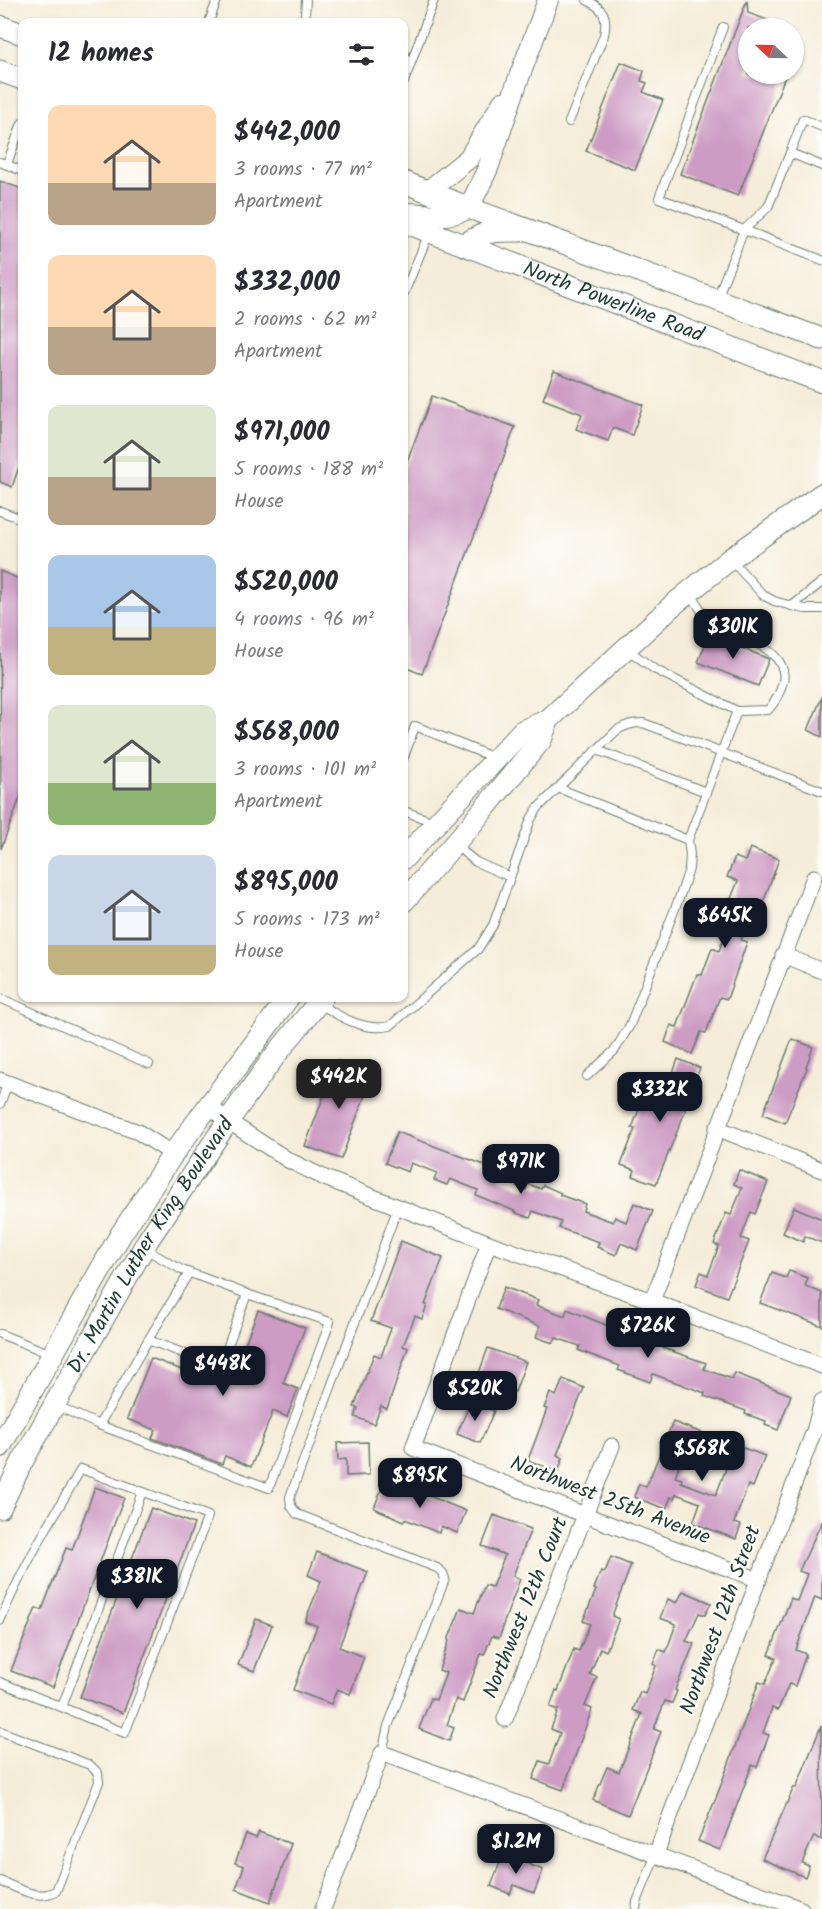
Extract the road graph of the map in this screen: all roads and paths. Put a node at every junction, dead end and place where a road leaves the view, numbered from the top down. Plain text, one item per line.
1 (217, 0) edge
2 (306, 0) edge
3 (434, 0) edge
4 (548, 0) edge
5 (587, 0) edge
6 (210, 18) edge
7 (304, 18) edge
8 (0, 26) edge
9 (723, 27) dead end
10 (18, 33) edge
11 (0, 71) edge
12 (408, 71) edge
13 (18, 78) edge
14 (517, 83) junction
15 (569, 122) dead end
16 (822, 127) edge
17 (18, 131) edge
18 (790, 153) junction
19 (3, 163) edge
20 (822, 166) edge
21 (18, 169) edge
22 (408, 184) edge
23 (428, 191) junction
24 (469, 208) junction
25 (408, 213) edge
26 (408, 224) edge
27 (744, 230) junction
28 (532, 231) junction
29 (429, 232) junction
30 (465, 245) junction
31 (822, 260) edge
32 (408, 283) edge
33 (717, 300) junction
34 (822, 339) edge
35 (822, 382) edge
36 (822, 494) edge
37 (0, 511) edge
38 (18, 518) edge
39 (730, 559) junction
40 (822, 582) edge
41 (690, 592) junction
42 (792, 606) junction
43 (822, 609) edge
44 (626, 648) junction
45 (737, 711) junction
46 (548, 720) junction
47 (408, 746) edge
48 (597, 750) junction
49 (721, 753) junction
50 (496, 759) junction
51 (558, 788) junction
52 (822, 791) edge
53 (706, 792) junction
54 (408, 813) edge
55 (435, 823) junction
56 (688, 840) junction
57 (454, 844) junction
58 (408, 853) edge
59 (510, 877) junction
60 (814, 877) dead end
61 (408, 896) edge
62 (783, 955) junction
63 (822, 971) edge
64 (0, 998) edge
65 (285, 1002) edge
66 (318, 1002) edge
67 (322, 1002) edge
68 (149, 1064) dead end
69 (587, 1076) dead end
70 (4, 1081) edge
71 (0, 1104) edge
72 (208, 1105) junction
73 (228, 1121) junction
74 (717, 1128) junction
75 (173, 1154) junction
76 (822, 1170) edge
77 (398, 1208) junction
78 (489, 1243) junction
79 (143, 1248) junction
80 (189, 1273) junction
81 (117, 1294) junction
82 (247, 1294) junction
83 (652, 1301) junction
84 (0, 1334) edge
85 (148, 1340) junction
86 (52, 1355) junction
87 (822, 1366) edge
88 (822, 1401) edge
89 (55, 1404) junction
90 (99, 1425) junction
91 (1, 1441) edge
92 (612, 1446) dead end
93 (142, 1492) junction
94 (0, 1508) edge
95 (585, 1515) junction
96 (759, 1580) junction
97 (1, 1616) edge
98 (0, 1682) edge
99 (62, 1707) junction
100 (505, 1719) dead end
101 (0, 1731) edge
102 (382, 1753) junction
103 (656, 1854) junction
104 (0, 1881) edge
105 (323, 1909) edge
106 (636, 1909) edge
107 (801, 1909) edge

1 - 6 lane
2 - 7 lane
3 - 12 lane
4 - 14 street
5 - 15 lane
8 - 10 main road
9 - 27 lane
11 - 13 main road
14 - 23 street
14 - 24 street
16 - 18 lane
17 - 19 lane
18 - 20 lane
18 - 27 lane
19 - 21 lane
22 - 23 main road, North Powerline Road
23 - 24 main road, North Powerline Road
24 - 25 main road
24 - 28 main road, North Powerline Road
26 - 29 main road, North Powerline Road
27 - 31 lane
27 - 33 lane
28 - 30 main road
28 - 33 main road, North Powerline Road
29 - 30 main road, North Powerline Road
29 - 32 lane
30 - 35 main road, North Powerline Road
33 - 34 main road, North Powerline Road
36 - 39 main road
37 - 38 lane
39 - 41 main road
39 - 42 lane
40 - 42 lane
41 - 44 main road
41 - 45 lane
42 - 43 lane
44 - 45 lane
44 - 46 main road
45 - 49 lane
46 - 50 main road
46 - 57 main road
47 - 50 lane
48 - 49 lane
48 - 51 lane
48 - 53 lane
49 - 52 lane
49 - 53 lane
50 - 55 main road
51 - 56 lane
51 - 59 lane
53 - 56 lane
54 - 55 lane
55 - 58 main road
56 - 69 lane
57 - 59 lane
57 - 61 main road
59 - 67 lane
60 - 62 street
62 - 63 street
62 - 74 street
64 - 68 lane
65 - 72 main road, Dr. Martin Luther King Boulevard
66 - 73 main road, Dr. Martin Luther King Boulevard
70 - 71 lane
70 - 75 street
72 - 73 street
72 - 75 main road, Dr. Martin Luther King Boulevard
73 - 77 street
73 - 79 main road, Dr. Martin Luther King Boulevard
74 - 76 street
74 - 83 street
75 - 81 main road
75 - 86 main road, Dr. Martin Luther King Boulevard
77 - 78 street
77 - 102 lane
78 - 83 street
78 - 95 street, Northwest 25th Avenue
79 - 80 lane
79 - 81 main road, Dr. Martin Luther King Boulevard
80 - 82 lane
80 - 85 lane
81 - 89 main road, Dr. Martin Luther King Boulevard
82 - 85 lane
82 - 90 lane
83 - 87 street
84 - 86 lane
85 - 90 lane
86 - 91 main road, Dr. Martin Luther King Boulevard
88 - 96 street, Northwest 12th Street
89 - 90 lane
89 - 94 main road, Dr. Martin Luther King Boulevard
92 - 95 street, Northwest 12th Court
93 - 97 lane
93 - 99 lane
93 - 99 lane
95 - 96 street, Northwest 25th Avenue
95 - 100 street, Northwest 12th Court
96 - 103 street, Northwest 12th Street
98 - 99 lane
101 - 104 lane
102 - 103 street
102 - 105 street
103 - 106 lane
103 - 107 street

